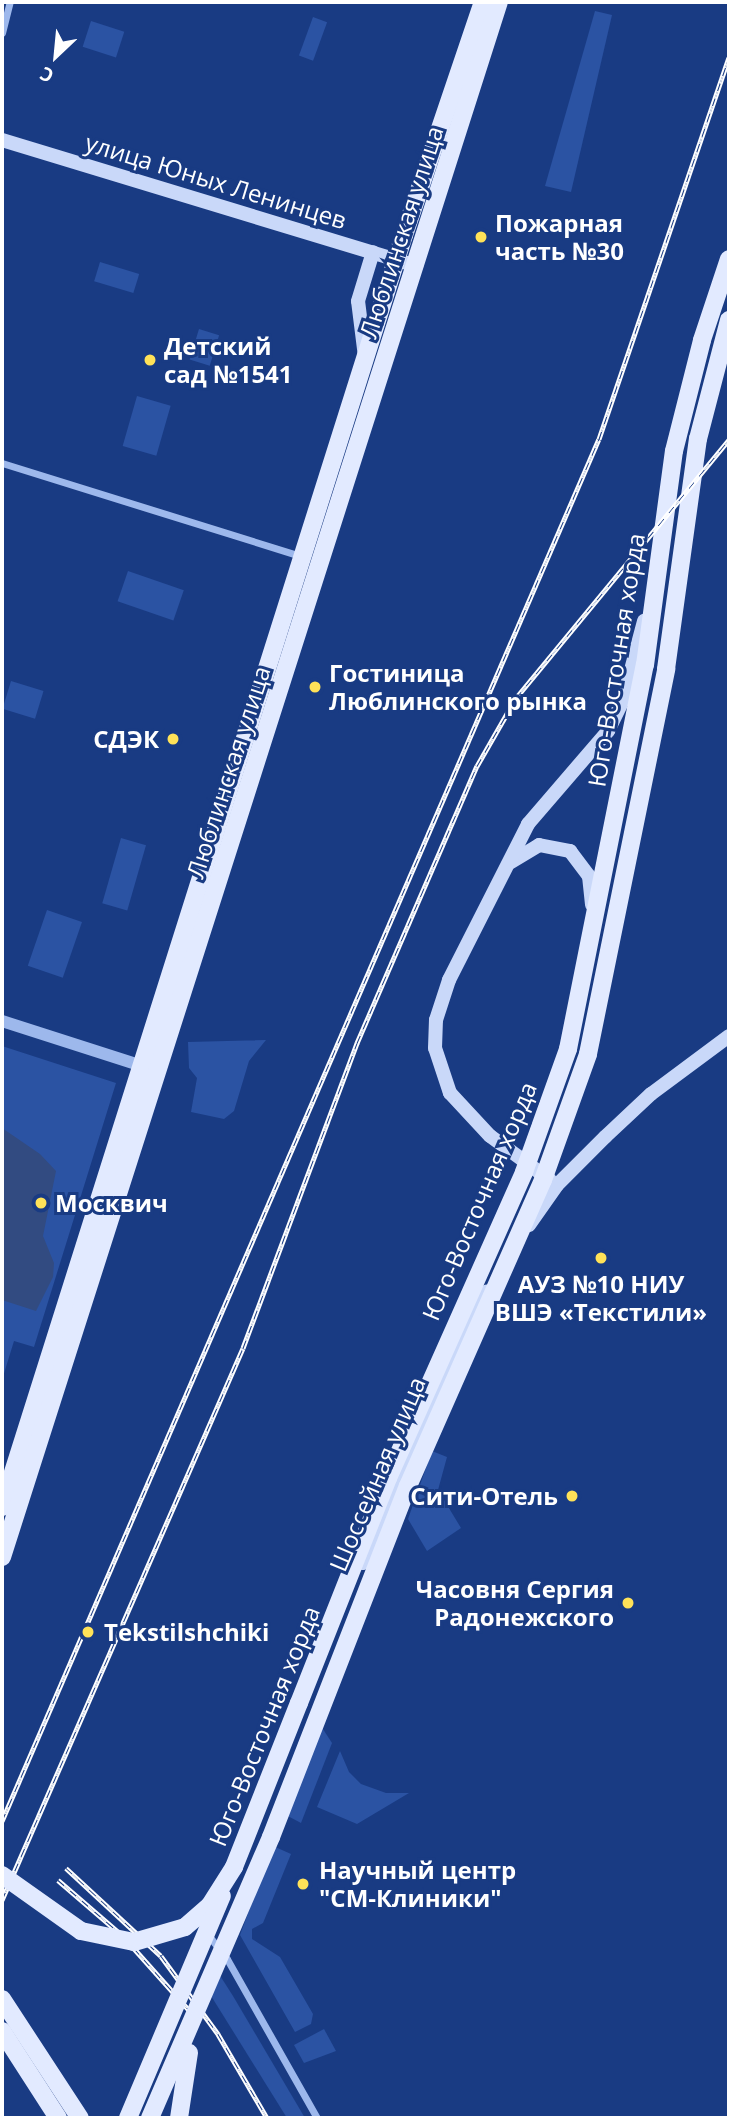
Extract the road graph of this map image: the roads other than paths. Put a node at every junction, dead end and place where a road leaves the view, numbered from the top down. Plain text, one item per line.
1 (10, 2) edge
2 (483, 2) edge
3 (499, 2) edge
4 (2, 33) edge
5 (2, 140) edge
6 (373, 252) junction
7 (729, 259) edge
8 (396, 260) junction
9 (416, 266) junction
10 (729, 320) edge
11 (365, 357) junction
12 (2, 463) edge
13 (302, 557) junction
14 (654, 578) junction
15 (499, 881) junction
16 (587, 967) junction
17 (2, 1021) edge
18 (729, 1036) edge
19 (149, 1068) junction
20 (557, 1185) junction
21 (2, 1507) edge
22 (2, 1557) edge
23 (234, 1867) junction
24 (2, 1875) edge
25 (209, 1936) junction
26 (192, 1975) dead end
27 (2, 1998) edge
28 (204, 1998) junction
29 (179, 2006) dead end
30 (2, 2031) edge
31 (27, 2070) junction
32 (141, 2096) junction
33 (49, 2118) edge
34 (58, 2118) edge
35 (79, 2118) edge
36 (129, 2118) edge
37 (153, 2118) edge
38 (179, 2118) edge
39 (317, 2118) edge

1 - 4 street
2 - 8 main road, Люблинская улица
3 - 9 main road, Люблинская улица
5 - 6 main road, улица Юных Ленинцев
6 - 8 main road, улица Юных Ленинцев
6 - 11 main road
7 - 14 main road, Юго-Восточная хорда
8 - 9 main road, улица Юных Ленинцев
8 - 11 main road, Люблинская улица
9 - 19 main road, Люблинская улица
10 - 28 main road, Юго-Восточная хорда, bridge
11 - 13 main road, Люблинская улица
12 - 13 street
13 - 19 main road, Люблинская улица
14 - 15 main road
14 - 16 main road, Юго-Восточная хорда
15 - 16 main road
15 - 20 main road
16 - 23 main road, Юго-Восточная хорда, bridge
17 - 19 street
18 - 20 main road, Шоссейная улица
19 - 21 main road, Люблинская улица
19 - 22 main road, Люблинская улица
20 - 25 main road, Шоссейная улица
23 - 24 main road, bridge
23 - 36 main road, Юго-Восточная хорда, bridge
25 - 26 main road, Шоссейная улица
25 - 39 street
27 - 35 main road
28 - 37 main road, Юго-Восточная хорда, bridge
28 - 38 main road, bridge
29 - 32 main road
30 - 31 main road
31 - 33 main road
31 - 34 main road
32 - 36 main road
32 - 37 main road

